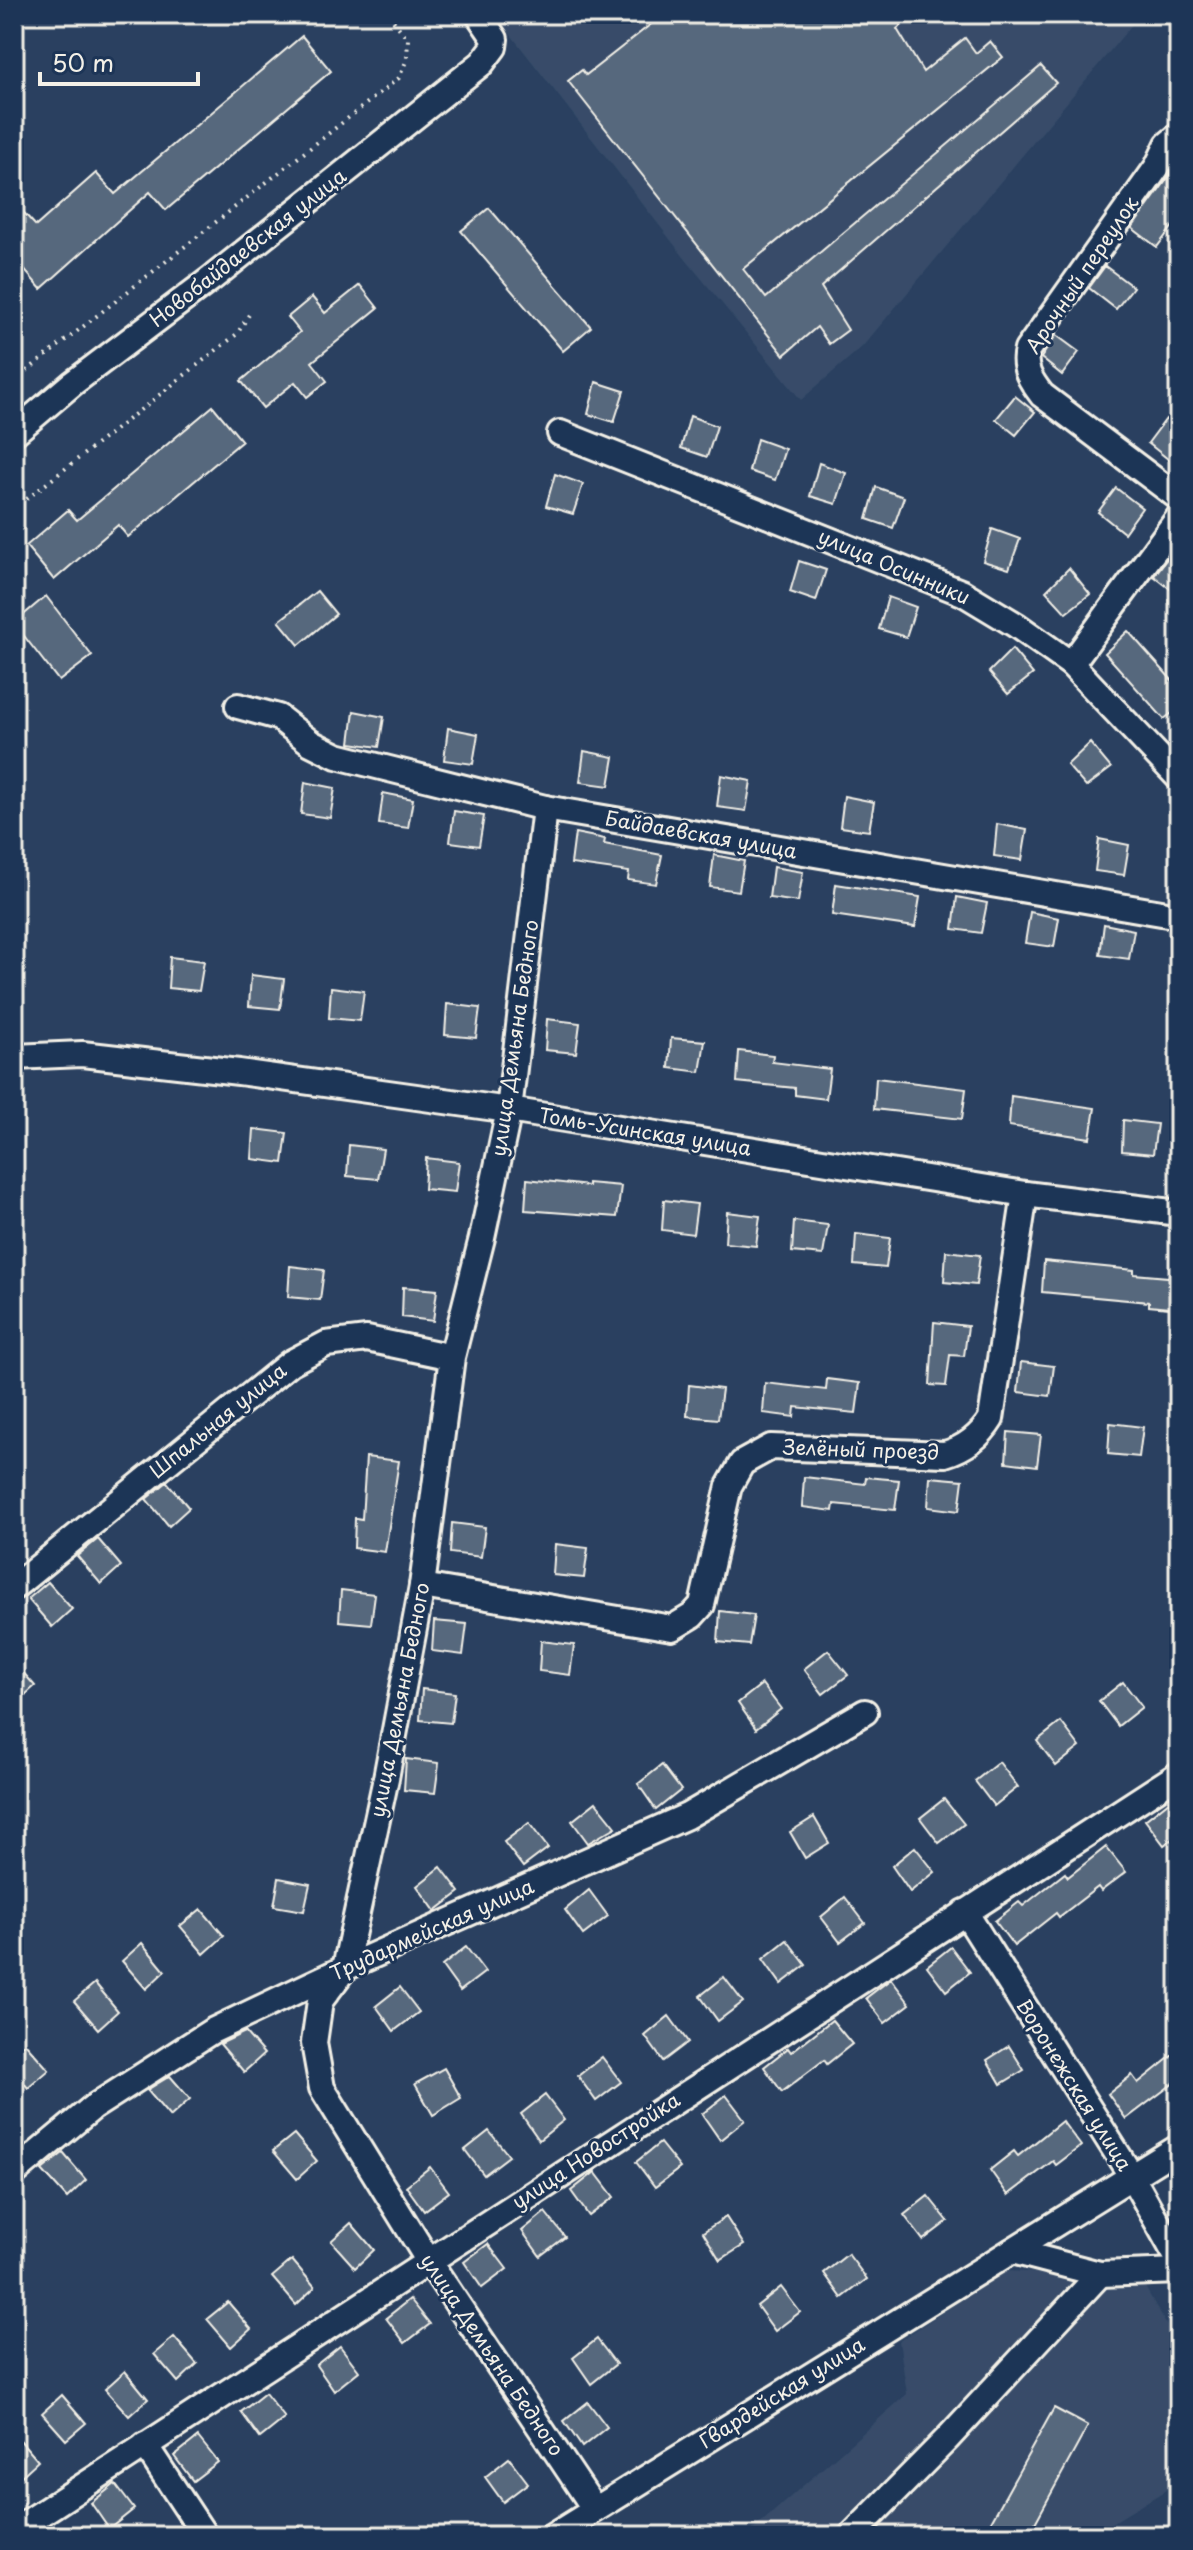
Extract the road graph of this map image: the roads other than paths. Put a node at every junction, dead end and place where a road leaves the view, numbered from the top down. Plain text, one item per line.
1 (478, 14) edge
2 (1179, 135) edge
3 (14, 433) edge
4 (560, 433) dead end
5 (1179, 498) edge
6 (1179, 517) edge
7 (1071, 664) junction
8 (238, 706) dead end
9 (1179, 778) edge
10 (545, 808) junction
11 (1179, 916) edge
12 (14, 1057) edge
13 (509, 1110) junction
14 (1025, 1194) junction
15 (1179, 1213) edge
16 (452, 1357) junction
17 (422, 1586) junction
18 (14, 1587) edge
19 (865, 1712) dead end
20 (1179, 1774) edge
21 (965, 1912) junction
22 (345, 1968) junction
23 (1179, 2147) edge
24 (14, 2173) edge
25 (1132, 2177) junction
26 (1012, 2251) junction
27 (428, 2260) junction
28 (1179, 2261) edge
29 (1179, 2271) edge
30 (1100, 2274) junction
31 (145, 2445) junction
32 (594, 2508) junction
33 (14, 2531) edge
34 (205, 2536) edge
35 (553, 2536) edge
36 (851, 2536) edge

1 - 3 street, Новобайдаевская улица
2 - 5 street, Арочный переулок
4 - 7 street, улица Осинники
6 - 7 street
7 - 9 street, улица Осинники
8 - 10 street, Байдаевская улица
10 - 11 street, Байдаевская улица
10 - 13 street, улица Демьяна Бедного
12 - 13 street, Томь-Усинская улица
13 - 14 street, Томь-Усинская улица
13 - 16 street, улица Демьяна Бедного
14 - 15 street, Томь-Усинская улица
14 - 17 street, Зелёный проезд
16 - 17 street, улица Демьяна Бедного
16 - 18 street, Шпальная улица
17 - 22 street, улица Демьяна Бедного
19 - 22 street, Трудармейская улица
20 - 21 street, улица Новостройка
21 - 25 street, Воронежская улица
21 - 27 street, улица Новостройка
22 - 24 street, Трудармейская улица
22 - 27 street, улица Демьяна Бедного
23 - 25 street, Гвардейская улица
25 - 26 street, Гвардейская улица
25 - 28 street, Воронежская улица
26 - 30 street
26 - 32 street, Гвардейская улица
27 - 31 street, улица Новостройка
27 - 32 street, улица Демьяна Бедного
29 - 30 street
30 - 36 street
31 - 33 street, улица Новостройка
31 - 34 street
32 - 35 street, Гвардейская улица

